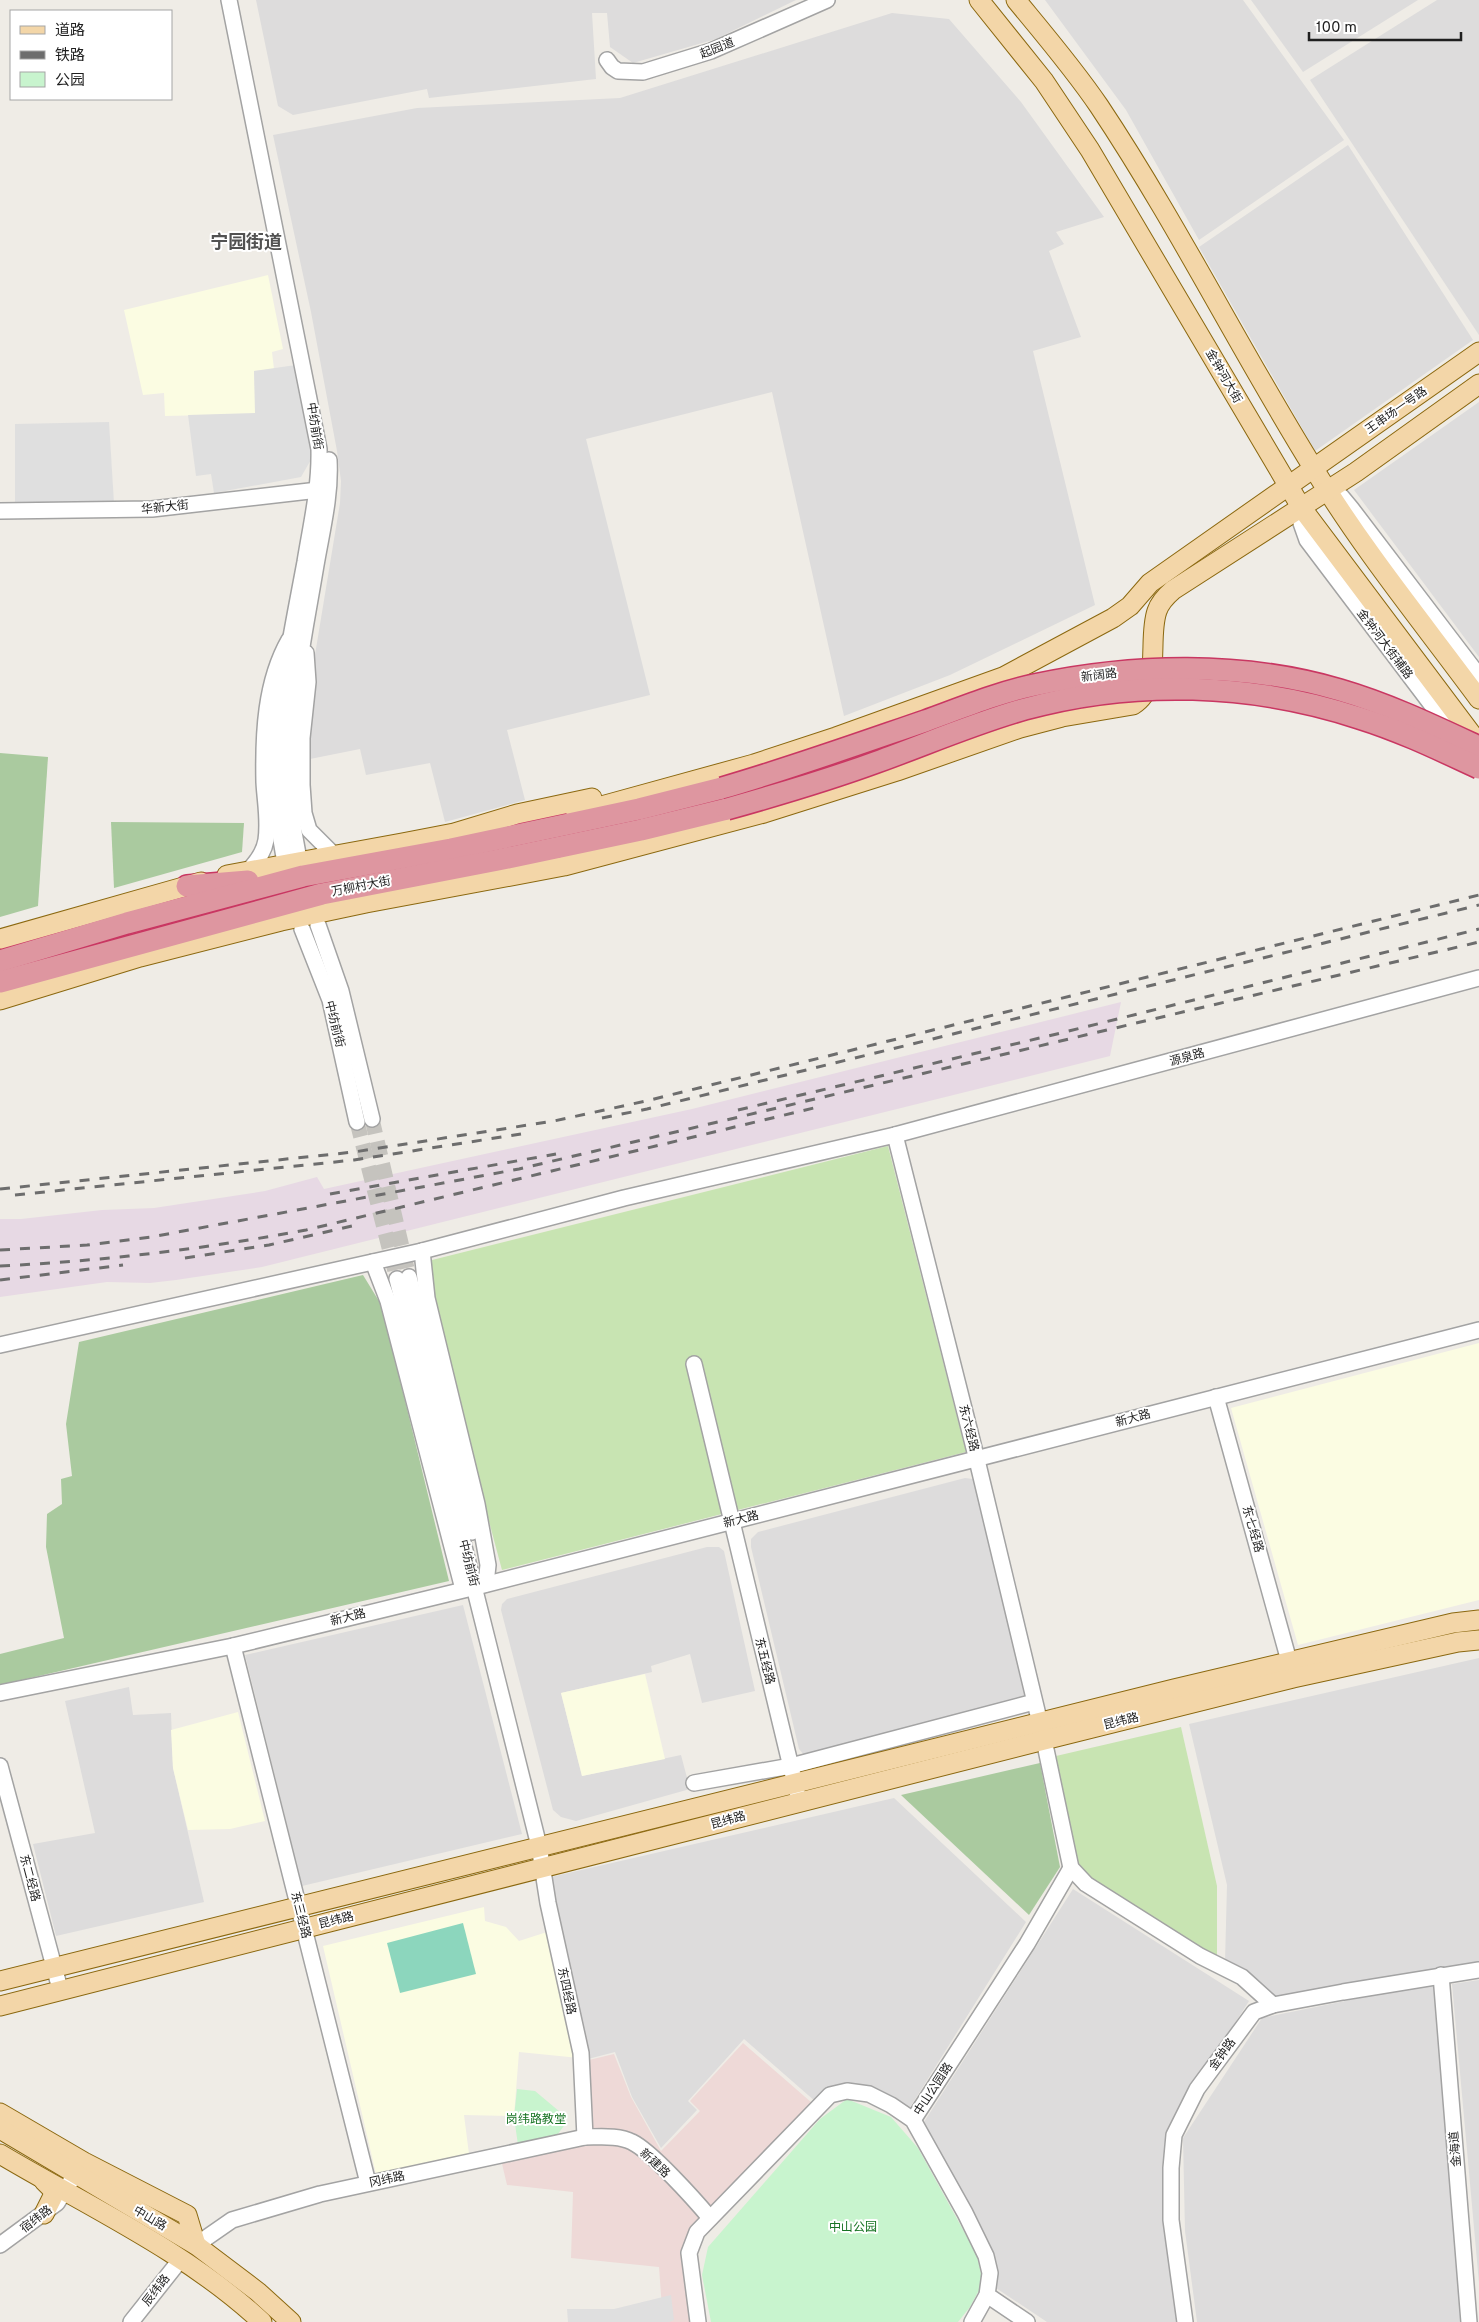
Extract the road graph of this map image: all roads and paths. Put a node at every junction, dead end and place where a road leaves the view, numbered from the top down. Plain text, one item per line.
1 (229, 0) edge
2 (238, 0) edge
3 (827, 0) edge
4 (980, 0) edge
5 (1016, 0) edge
6 (606, 60) dead end
7 (1479, 352) edge
8 (1479, 384) edge
9 (1313, 469) junction
10 (1288, 487) junction
11 (323, 489) junction
12 (1327, 491) junction
13 (1301, 507) junction
14 (0, 511) edge
15 (1349, 525) junction
16 (1326, 542) junction
17 (297, 638) junction
18 (1479, 676) edge
19 (1479, 699) edge
20 (1479, 746) edge
21 (1479, 768) edge
22 (1479, 777) edge
23 (722, 788) joint
24 (646, 792) junction
25 (727, 809) joint
26 (635, 846) junction
27 (451, 849) junction
28 (291, 855) dead end
29 (336, 856) junction
30 (498, 860) junction
31 (247, 872) junction
32 (303, 876) junction
33 (187, 886) junction
34 (304, 899) junction
35 (318, 925) dead end
36 (302, 929) dead end
37 (0, 939) edge
38 (192, 944) junction
39 (0, 961) edge
40 (1479, 978) edge
41 (0, 982) edge
42 (0, 1000) edge
43 (895, 1135) junction
44 (422, 1251) junction
45 (374, 1262) junction
46 (403, 1278) tunnel mouth
47 (1479, 1330) edge
48 (0, 1345) edge
49 (694, 1364) dead end
50 (1216, 1397) junction
51 (977, 1460) junction
52 (731, 1522) junction
53 (475, 1587) junction
54 (1479, 1612) edge
55 (1479, 1620) edge
56 (1453, 1623) junction
57 (1479, 1635) edge
58 (1479, 1640) edge
59 (1458, 1642) junction
60 (233, 1646) junction
61 (1289, 1661) junction
62 (0, 1693) edge
63 (1034, 1702) junction
64 (1041, 1731) junction
65 (0, 1766) edge
66 (694, 1783) dead end
67 (795, 1784) junction
68 (539, 1846) junction
69 (543, 1868) junction
70 (1071, 1868) junction
71 (299, 1907) junction
72 (304, 1928) junction
73 (54, 1968) junction
74 (1479, 1970) edge
75 (1441, 1975) junction
76 (0, 1981) edge
77 (60, 1989) junction
78 (1273, 2005) junction
79 (0, 2006) edge
80 (0, 2113) edge
81 (913, 2120) junction
82 (0, 2129) edge
83 (585, 2137) junction
84 (0, 2154) edge
85 (79, 2168) junction
86 (44, 2181) junction
87 (368, 2183) junction
88 (64, 2192) junction
89 (44, 2214) junction
90 (710, 2218) junction
91 (0, 2245) edge
92 (196, 2245) junction
93 (181, 2259) junction
94 (987, 2295) junction
95 (131, 2322) edge
96 (262, 2322) edge
97 (290, 2322) edge
98 (698, 2322) edge
99 (972, 2322) edge
100 (1027, 2322) edge
101 (1185, 2322) edge
102 (1469, 2322) edge

1 - 11 street, 中纺前街
2 - 11 street
3 - 6 street, 起园道
4 - 10 main road, 金钟河大街
5 - 9 main road
7 - 9 main road, 王串场一号路
8 - 12 main road
9 - 10 main road, 王串场一号路
9 - 12 main road
10 - 13 main road, 金钟河大街
10 - 24 main road, 王串场一号路
11 - 14 street, 华新大街
11 - 17 street, 中纺前街
12 - 13 main road
12 - 15 main road
12 - 18 street
13 - 16 main road, 金钟河大街
13 - 22 street, 金钟河大街辅路
13 - 26 main road
15 - 16 main road
15 - 19 main road
16 - 20 main road, 金钟河大街
17 - 28 street, 中纺前街
17 - 29 street
17 - 31 street
20 - 23 highway, 新阔路, bridge
21 - 25 highway, 新阔路, bridge
23 - 27 highway, 万柳村大街
24 - 27 main road
24 - 29 main road
25 - 30 highway, 万柳村大街
26 - 30 main road
26 - 38 main road
27 - 32 highway, 万柳村大街
29 - 31 main road
30 - 34 highway, 万柳村大街
31 - 33 main road
32 - 33 highway
32 - 39 highway, 万柳村大街
33 - 37 main road
34 - 38 main road
34 - 41 highway, 万柳村大街
35 - 36 street, 中纺前街
38 - 42 main road
40 - 43 street, 源泉路
43 - 44 street, 源泉路
43 - 51 street, 东六经路
44 - 45 street, 源泉路
44 - 53 street
45 - 48 street, 源泉路
45 - 53 street
46 - 53 street
47 - 50 street, 新大路
49 - 52 street, 东五经路
50 - 51 street, 新大路
50 - 61 street, 东七经路
51 - 52 street, 新大路
51 - 63 street, 东六经路
52 - 53 street, 新大路
52 - 67 street, 东五经路
53 - 60 street, 新大路
53 - 68 street, 中纺前街
54 - 56 main road
55 - 56 main road
56 - 61 main road, 昆纬路
57 - 59 main road
58 - 59 main road
59 - 64 main road, 昆纬路
60 - 62 street, 新大路
60 - 71 street, 东三经路
61 - 64 main road, 昆纬路
63 - 64 street, 东六经路
63 - 67 street
64 - 67 main road, 昆纬路
64 - 70 street, 东六经路
65 - 73 street, 东二经路
66 - 67 street
67 - 68 main road, 昆纬路
67 - 69 main road, 昆纬路
68 - 69 street, 东四经路
68 - 71 main road, 昆纬路
69 - 72 main road, 昆纬路
69 - 83 street, 东四经路
70 - 78 street
70 - 81 street, 中山公园路
71 - 72 street, 东三经路
71 - 73 main road, 昆纬路
72 - 77 main road, 昆纬路
72 - 87 street, 东三经路
73 - 76 main road, 昆纬路
73 - 77 street, 东二经路
74 - 75 street, 金钟路
75 - 78 street, 金钟路
75 - 102 street, 金海道
77 - 79 main road, 昆纬路
78 - 101 street, 金钟路
80 - 85 main road
81 - 90 street, 中山公园路
81 - 94 street
82 - 85 main road
83 - 87 street, 冈纬路
83 - 90 street, 新建路
84 - 86 main road, 中山路
85 - 88 street, 宿纬路
85 - 92 main road
86 - 88 main road, 中山路
86 - 89 main road
87 - 92 street, 冈纬路
88 - 89 street, 宿纬路
88 - 93 main road, 中山路
89 - 91 street, 宿纬路
90 - 98 street, 中山公园路
92 - 97 main road
93 - 95 street, 辰纬路
93 - 96 main road, 中山路
94 - 99 street
94 - 100 street

